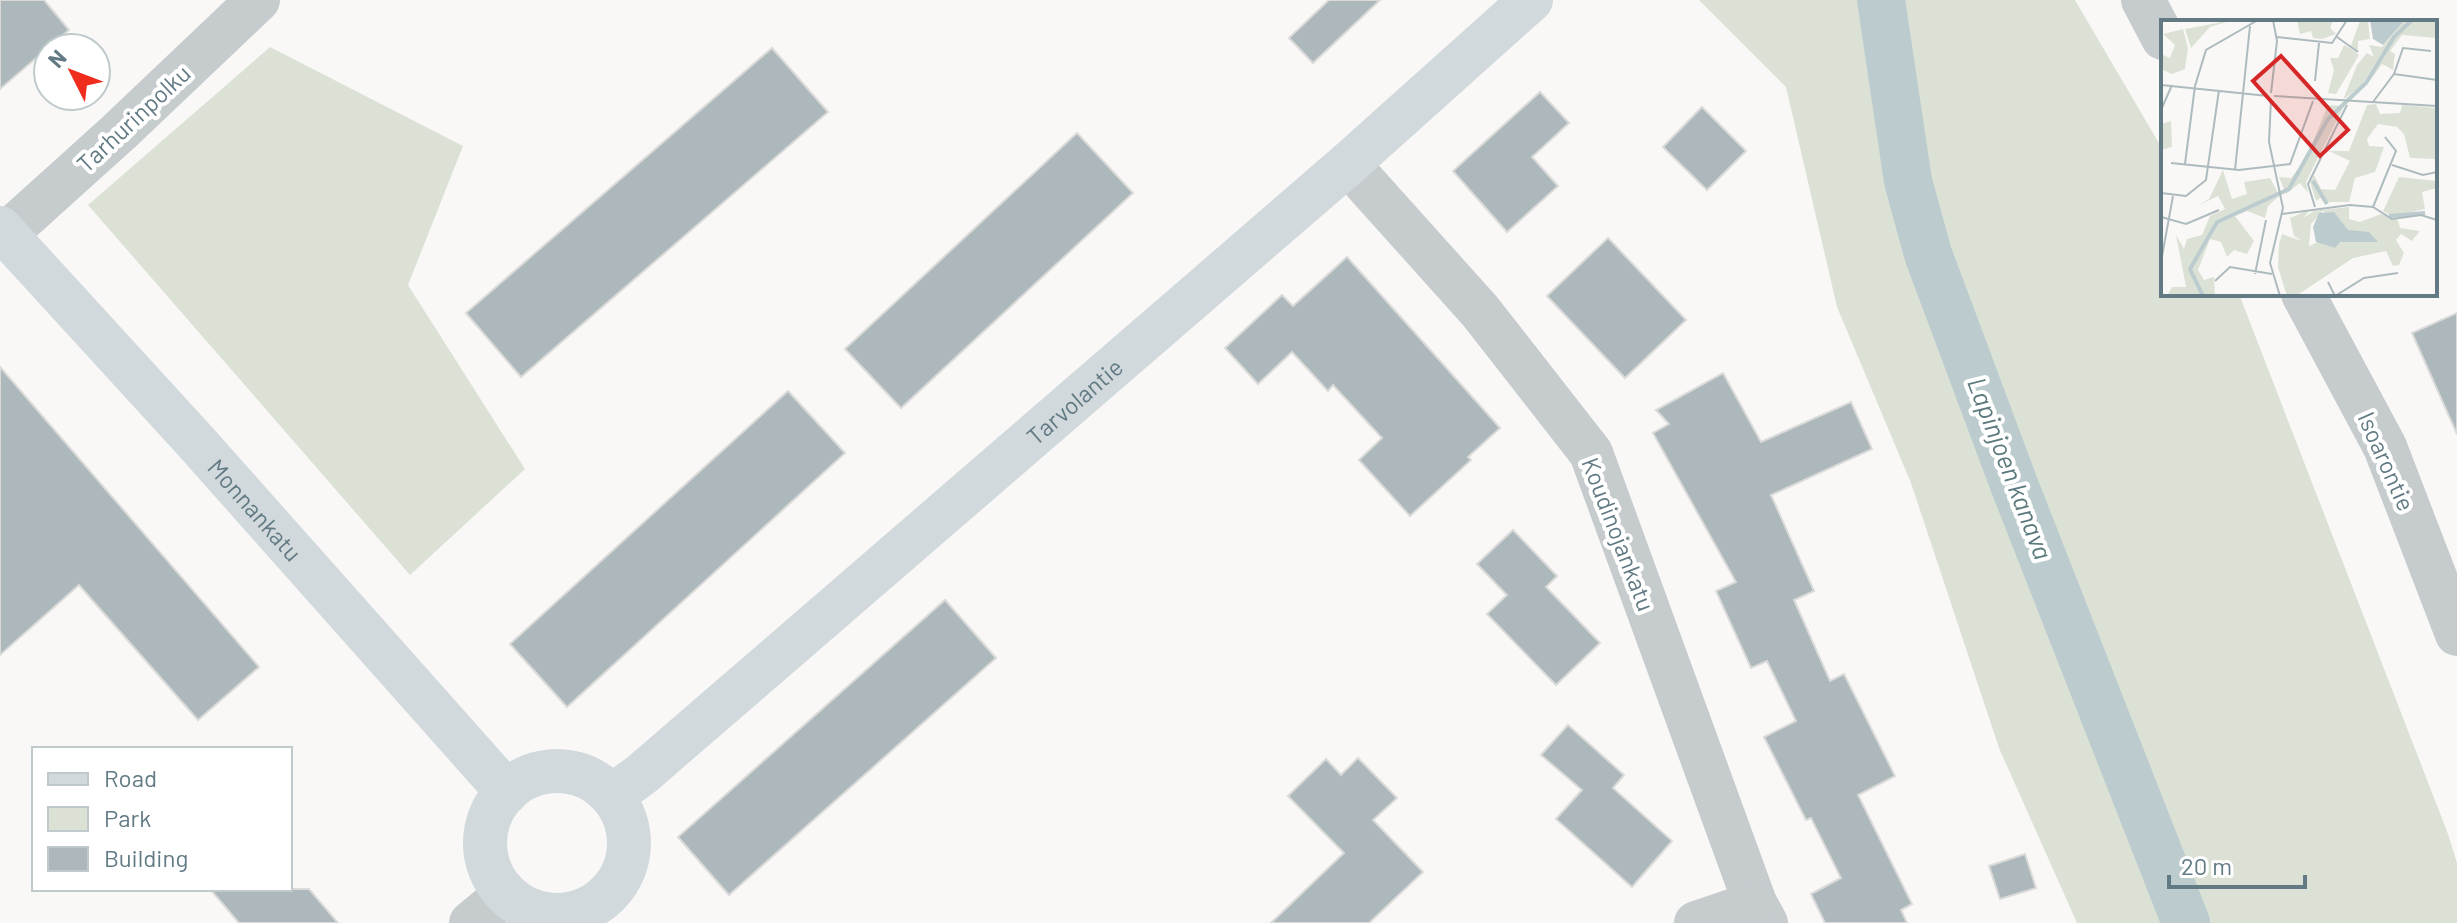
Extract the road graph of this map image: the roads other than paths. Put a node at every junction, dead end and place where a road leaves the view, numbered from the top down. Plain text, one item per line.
1 (258, 0) edge
2 (1531, 0) edge
3 (2143, 0) edge
4 (2161, 34) edge
5 (1348, 164) junction
6 (3, 231) edge
7 (2304, 296) edge
8 (2457, 634) edge
9 (507, 792) junction
10 (612, 796) junction
11 (506, 894) junction
12 (615, 910) edge
13 (1760, 913) edge
14 (471, 923) edge
15 (1696, 923) edge

1 - 6 street, Tarhurinpolku
2 - 5 main road, Tarvolantie
3 - 4 street
5 - 10 main road, Tarvolantie
5 - 13 street, Koudinojankatu
6 - 9 main road, Monnankatu
7 - 8 street, Isoarontie
9 - 10 main road
9 - 11 main road
10 - 12 main road
11 - 12 main road
11 - 14 street
13 - 15 street

